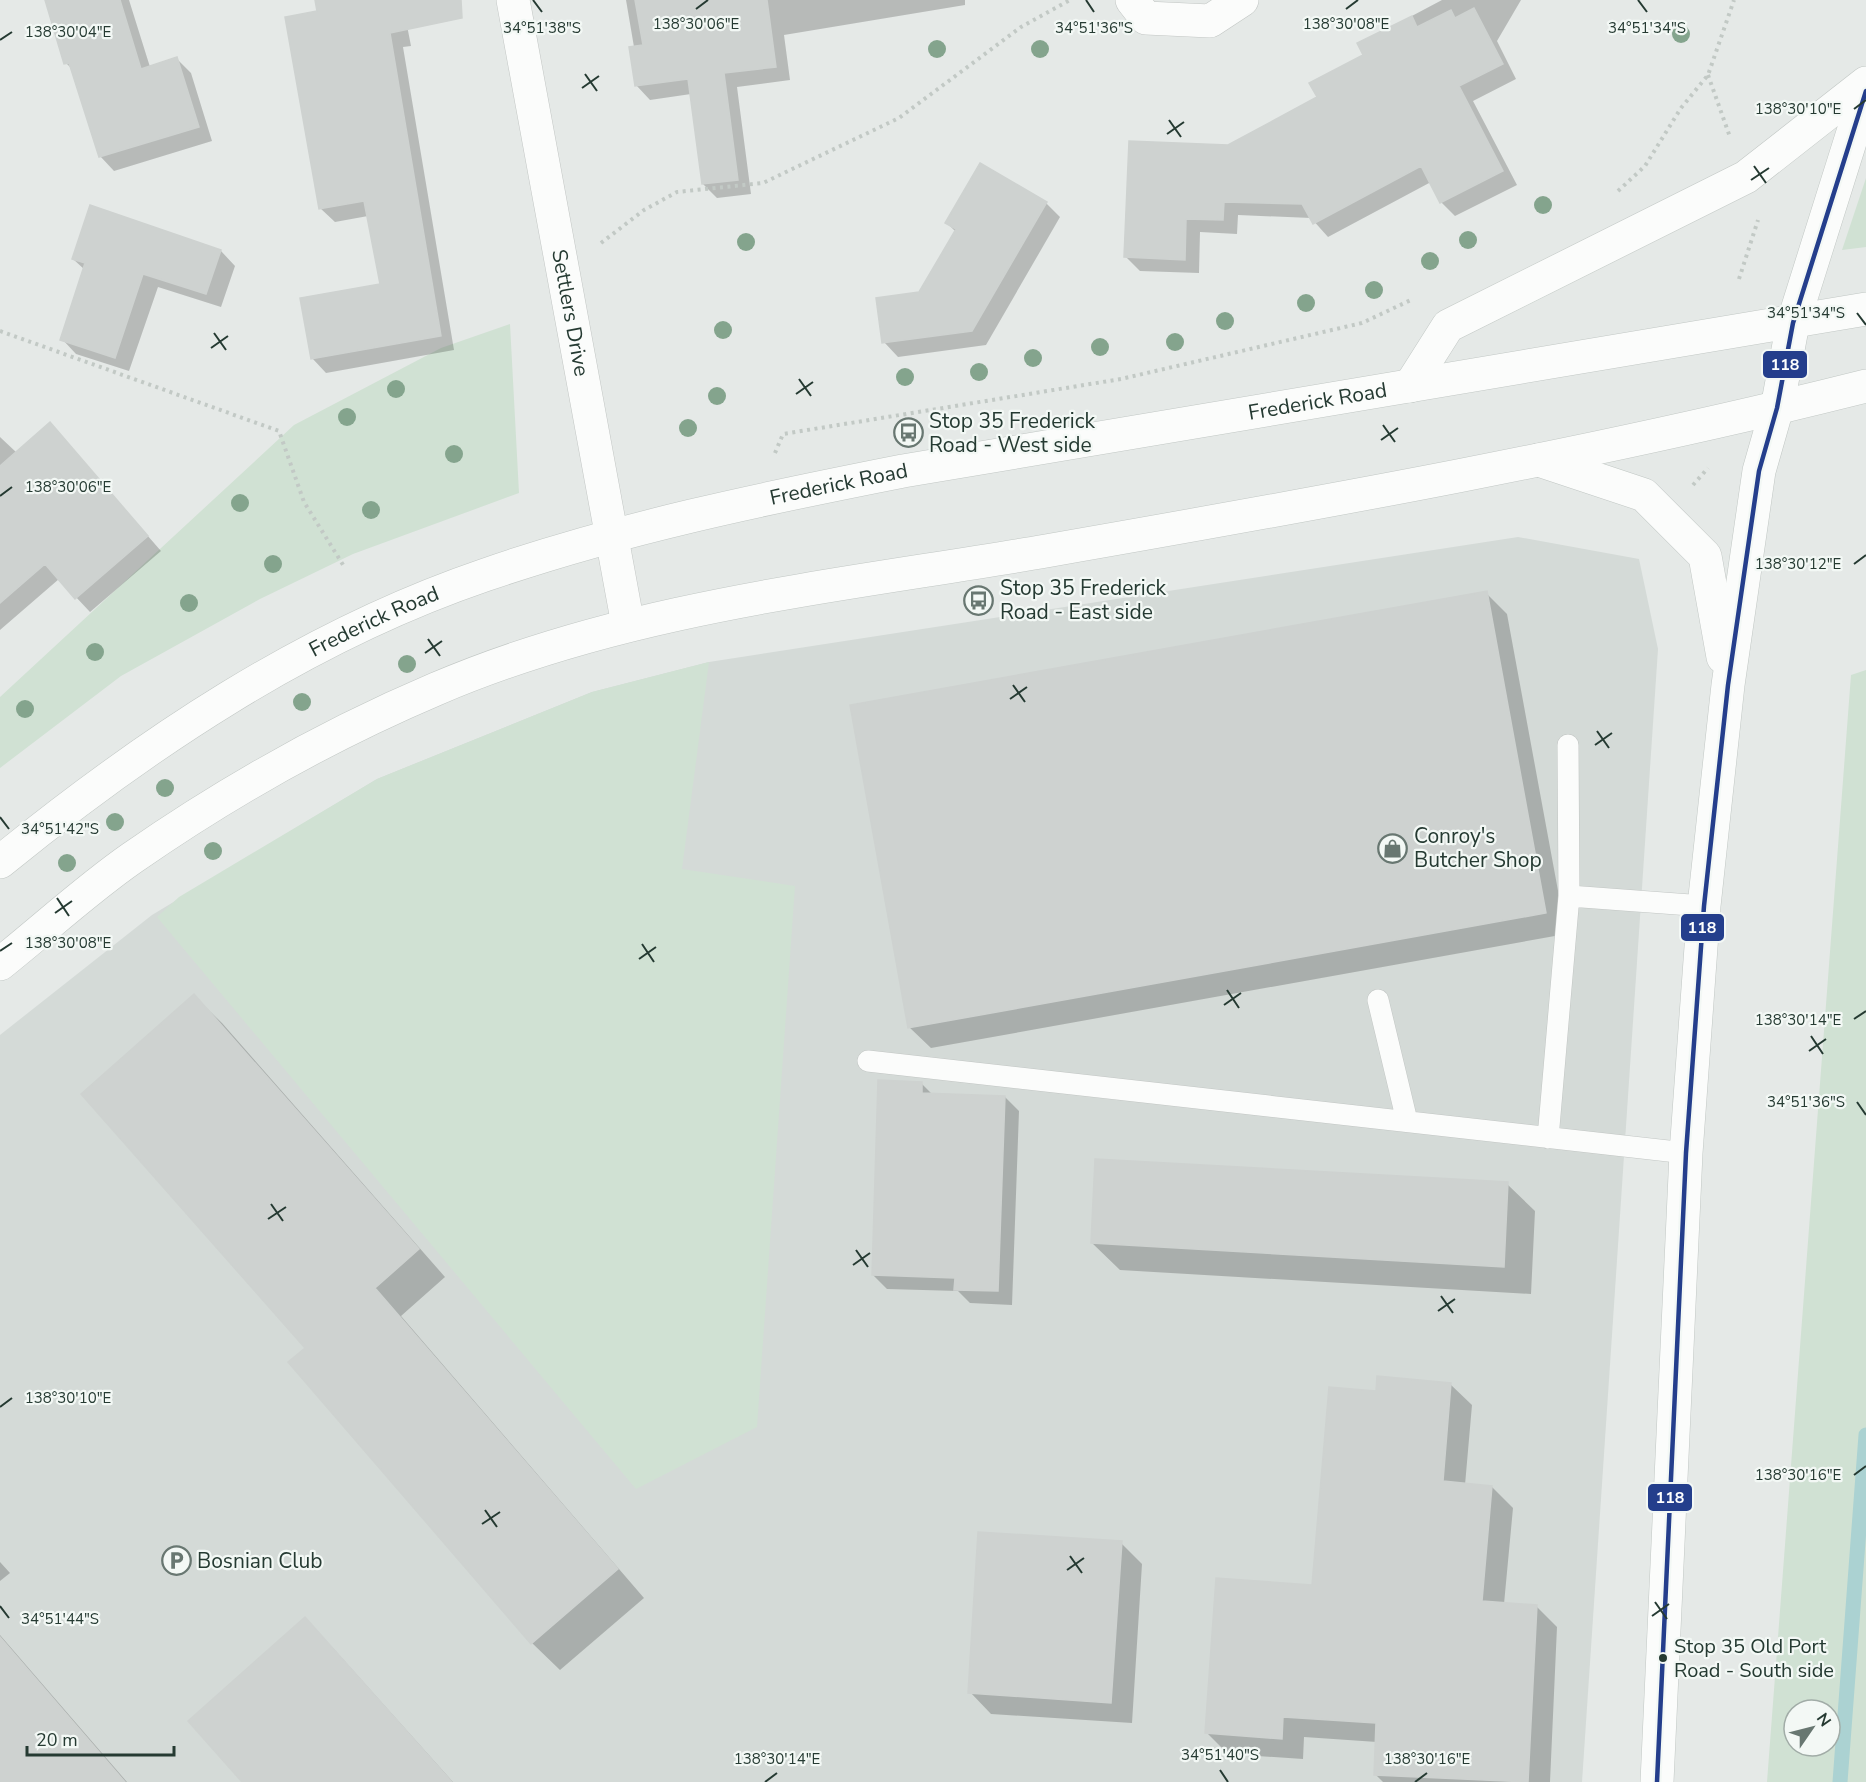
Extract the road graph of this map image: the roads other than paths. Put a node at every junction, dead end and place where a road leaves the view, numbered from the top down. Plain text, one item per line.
1 (513, 0) edge
2 (1132, 0) edge
3 (1242, 0) edge
4 (1866, 82) edge
5 (1866, 91) edge
6 (1866, 309) edge
7 (1793, 323) junction
8 (1410, 386) junction
9 (1866, 386) edge
10 (1777, 408) junction
11 (1538, 460) junction
12 (611, 535) junction
13 (628, 625) junction
14 (1728, 685) junction
15 (1568, 745) dead end
16 (0, 862) edge
17 (1569, 896) junction
18 (1704, 906) junction
19 (0, 964) edge
20 (1378, 1000) dead end
21 (868, 1061) dead end
22 (1407, 1121) junction
23 (1548, 1138) junction
24 (1686, 1153) junction
25 (1657, 1782) edge

1 - 12 main road, Settlers Drive
2 - 3 main road
4 - 8 main road
5 - 7 main road
6 - 7 main road, Frederick Road
7 - 8 main road, Frederick Road
7 - 10 main road
8 - 12 main road, Frederick Road
9 - 10 main road
10 - 11 main road
10 - 14 main road
11 - 13 main road
11 - 14 main road
12 - 13 main road, Settlers Drive
12 - 16 main road, Frederick Road
13 - 19 main road
14 - 18 main road
15 - 17 lane
17 - 18 lane
17 - 23 lane
18 - 24 main road
20 - 22 lane
21 - 22 lane
22 - 23 lane
23 - 24 lane
24 - 25 main road

